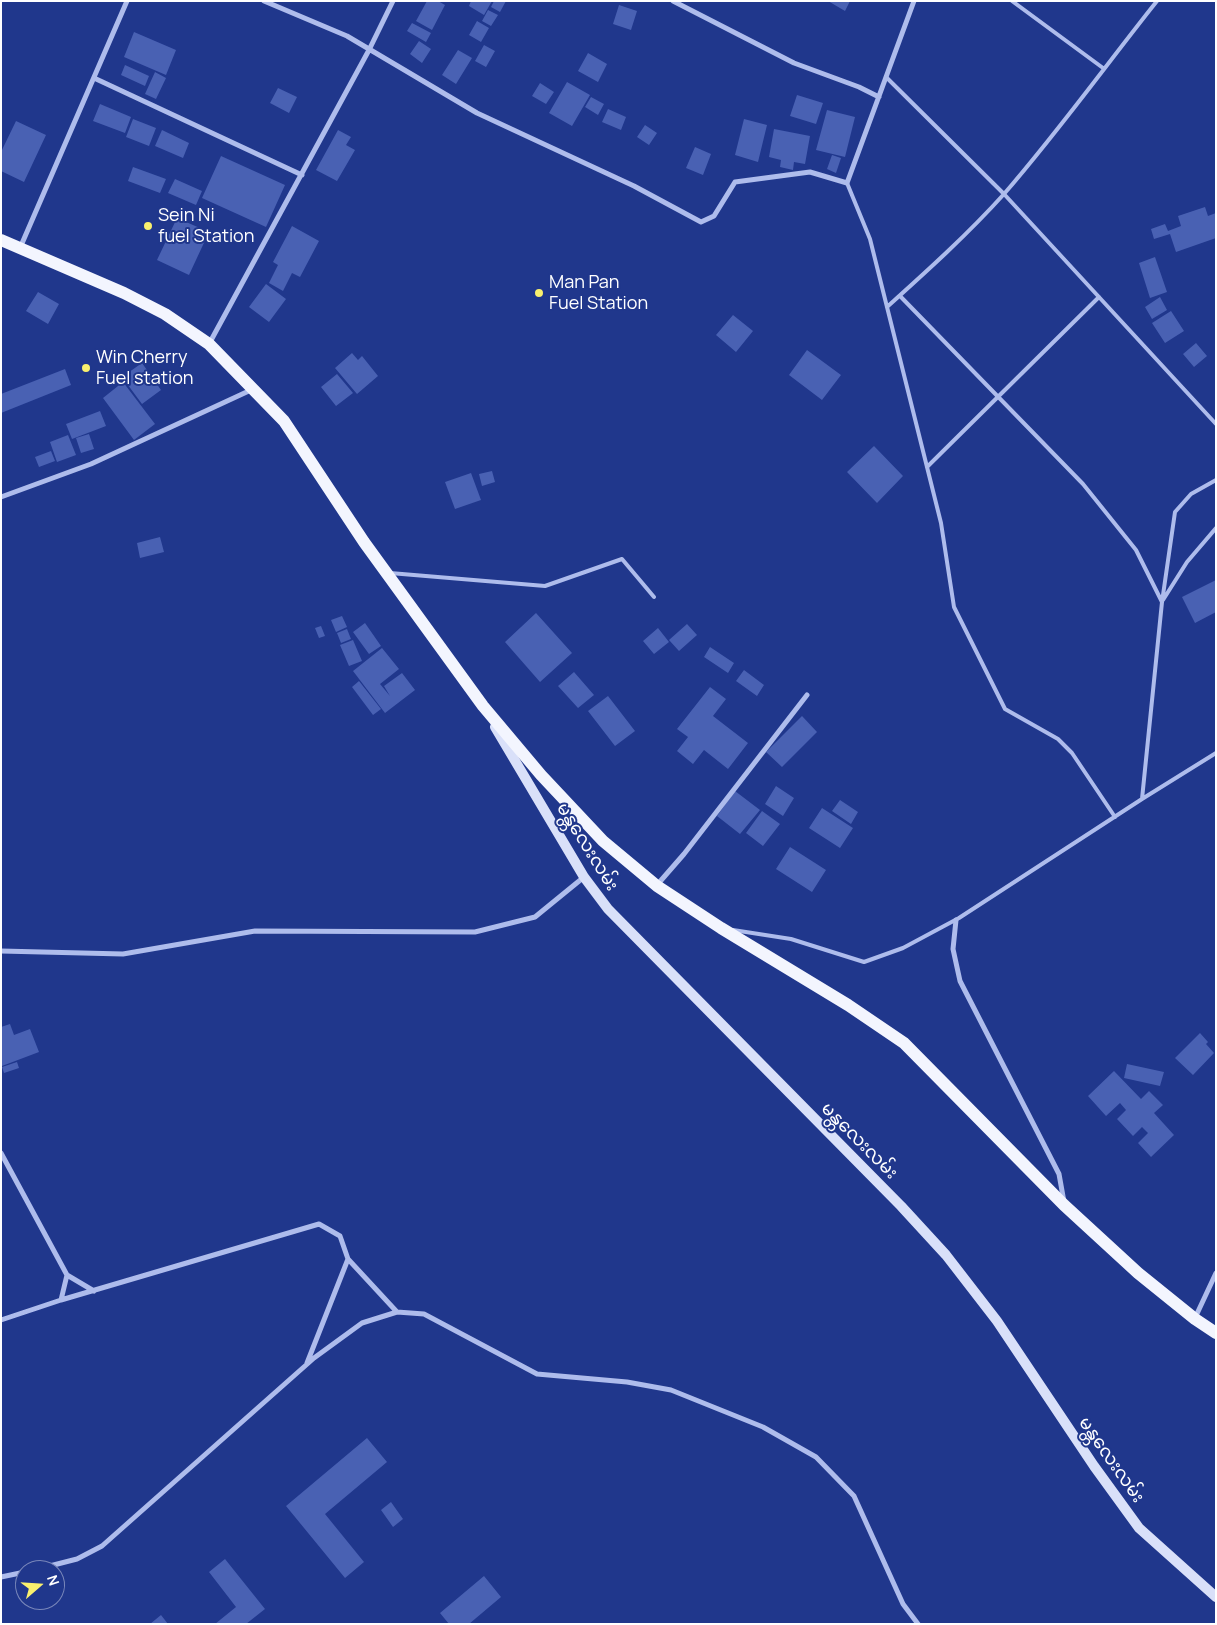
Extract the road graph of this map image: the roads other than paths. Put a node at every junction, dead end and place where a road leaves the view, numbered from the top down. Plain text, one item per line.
1 (126, 1) edge
2 (264, 1) edge
3 (393, 1) edge
4 (674, 1) edge
5 (914, 1) edge
6 (1012, 1) edge
7 (1157, 1) edge
8 (369, 50) junction
9 (1103, 68) junction
10 (886, 77) junction
11 (94, 78) junction
12 (879, 96) junction
13 (302, 175) junction
14 (847, 183) junction
15 (1004, 194) junction
16 (1, 240) edge
17 (20, 248) junction
18 (900, 296) junction
19 (1099, 297) junction
20 (887, 307) junction
21 (209, 344) junction
22 (254, 389) junction
23 (998, 396) junction
24 (1216, 424) edge
25 (927, 467) junction
26 (1216, 480) edge
27 (1, 497) edge
28 (1216, 528) edge
29 (386, 573) junction
30 (654, 598) dead end
31 (1162, 602) junction
32 (807, 696) dead end
33 (483, 706) junction
34 (1216, 753) edge
35 (1142, 799) junction
36 (1115, 817) junction
37 (584, 877) junction
38 (656, 886) junction
39 (956, 920) junction
40 (722, 928) junction
41 (1, 951) edge
42 (1, 1153) edge
43 (1064, 1205) junction
44 (348, 1259) junction
45 (1216, 1273) edge
46 (67, 1275) junction
47 (94, 1290) junction
48 (61, 1300) junction
49 (397, 1312) junction
50 (1195, 1319) junction
51 (1, 1320) edge
52 (1216, 1333) edge
53 (306, 1366) junction
54 (65, 1562) edge
55 (15, 1574) edge
56 (1, 1576) edge
57 (1216, 1597) edge
58 (918, 1624) edge

1 - 11 street
2 - 8 street
3 - 8 street
4 - 12 street
5 - 10 street
6 - 9 lane
7 - 9 lane
8 - 13 street
8 - 14 street
9 - 15 lane
10 - 12 street
10 - 15 lane
11 - 13 street
11 - 17 street
12 - 14 street
13 - 21 street
14 - 20 lane
15 - 18 lane
15 - 19 lane
16 - 17 main road
17 - 21 main road
18 - 20 lane
18 - 23 lane
19 - 23 lane
19 - 24 lane
20 - 25 lane
21 - 22 main road
22 - 27 street
22 - 29 main road
23 - 25 lane
23 - 31 lane
25 - 36 lane
26 - 31 lane
28 - 31 lane
29 - 30 lane
29 - 33 main road
31 - 35 lane
32 - 38 street
33 - 37 main road, မန္တလေးလမ်း
33 - 38 main road
34 - 35 lane
35 - 36 lane
36 - 39 lane
37 - 41 street
37 - 57 main road, မန္တလေးလမ်း
38 - 40 main road
39 - 40 lane
39 - 43 street
40 - 43 main road
42 - 46 street
43 - 50 main road
44 - 47 street
44 - 49 street
44 - 53 street
45 - 50 street
46 - 47 street
46 - 48 street
47 - 48 street
48 - 51 street
49 - 53 street
49 - 58 street
50 - 52 main road
53 - 54 street
55 - 56 street

